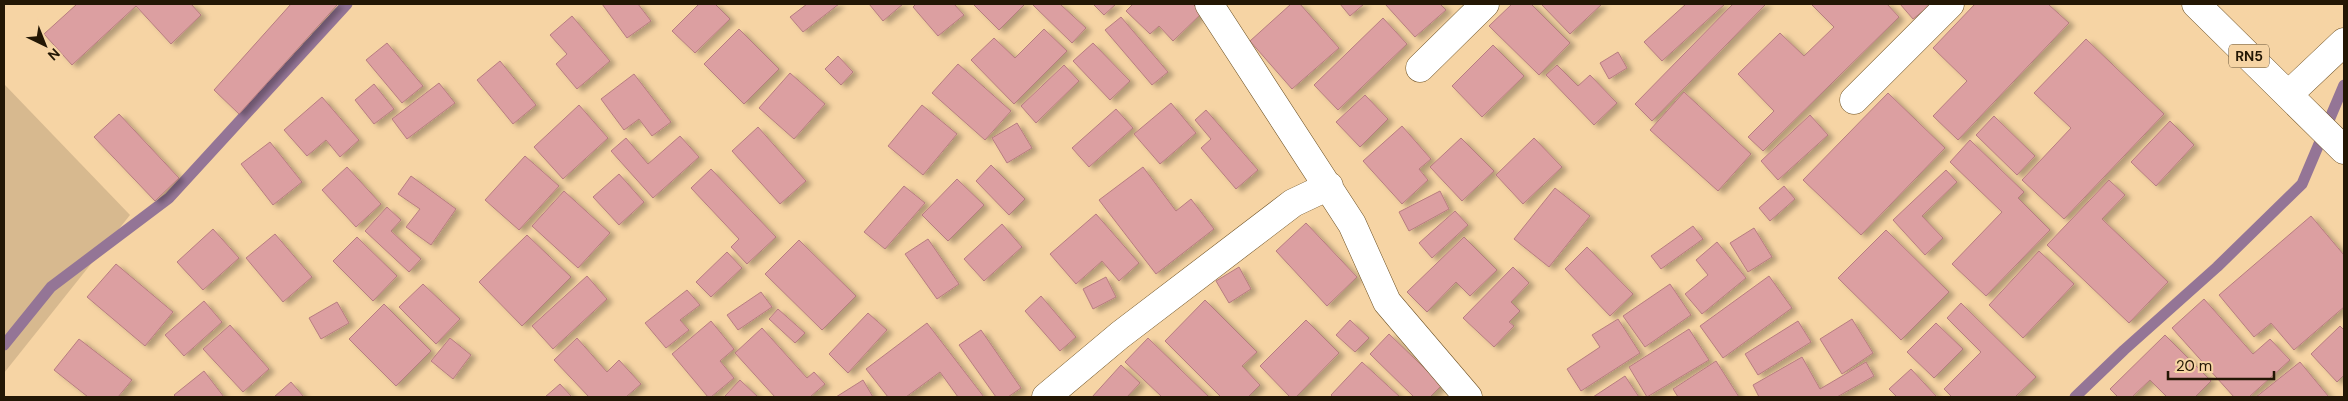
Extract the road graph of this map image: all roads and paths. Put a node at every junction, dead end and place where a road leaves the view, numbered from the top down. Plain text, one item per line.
1 (1209, 4) edge
2 (1486, 4) edge
3 (1950, 4) edge
4 (2196, 4) edge
5 (2344, 42) edge
6 (1420, 68) dead end
7 (1854, 100) dead end
8 (2295, 102) junction
9 (2341, 141) edge
10 (1328, 186) junction
11 (1046, 397) edge
12 (1468, 397) edge

1 - 10 main road
2 - 6 main road
3 - 7 main road
4 - 8 main road, RN5
5 - 8 main road
8 - 9 main road, RN5
10 - 11 main road
10 - 12 main road

